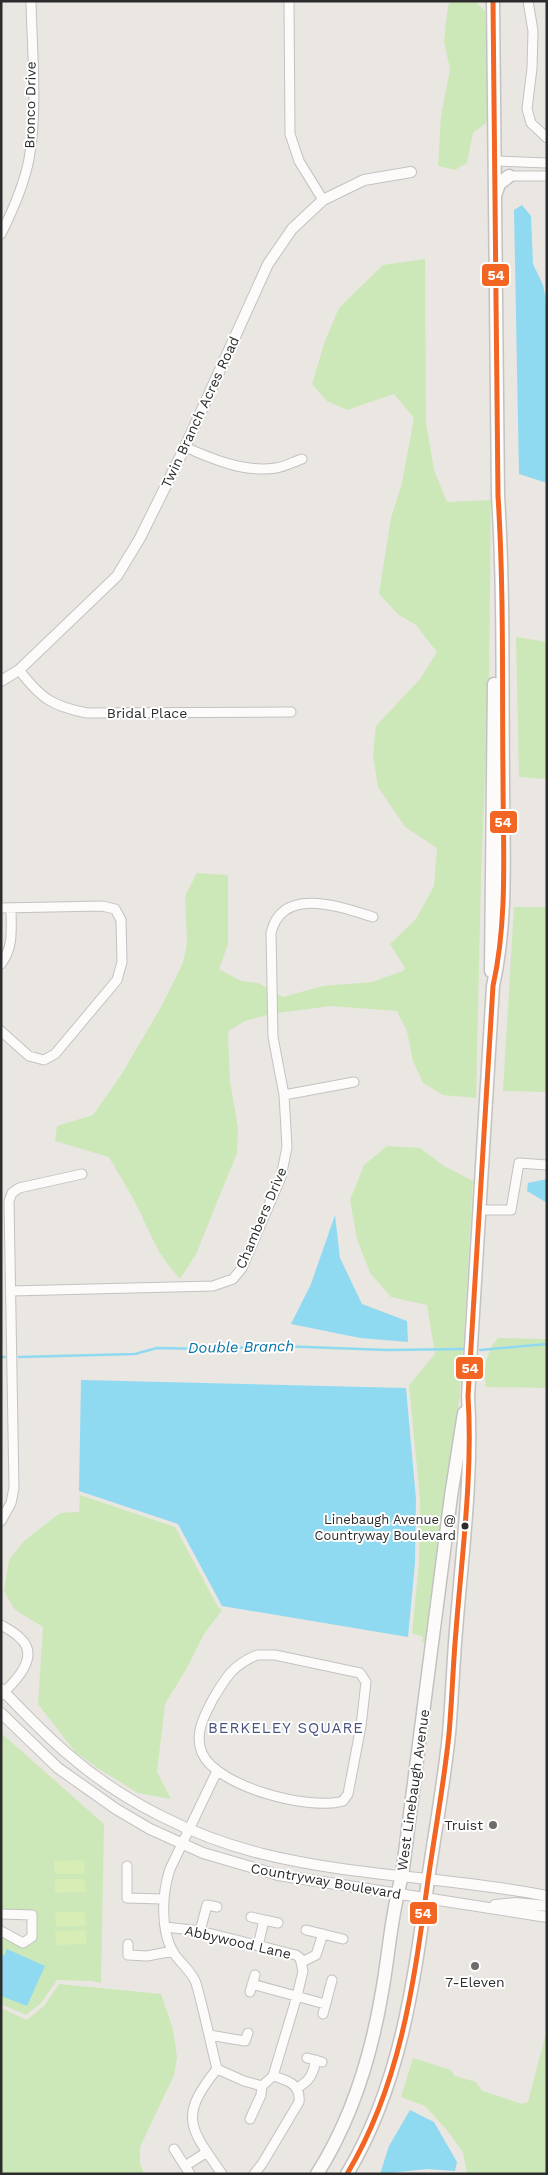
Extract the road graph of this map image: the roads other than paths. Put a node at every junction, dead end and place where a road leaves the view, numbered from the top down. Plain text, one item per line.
1 (31, 1) edge
2 (289, 1) edge
3 (493, 1) edge
4 (528, 1) edge
5 (547, 138) edge
6 (495, 161) junction
7 (547, 163) edge
8 (412, 172) dead end
9 (509, 176) joint
10 (547, 176) edge
11 (496, 196) junction
12 (323, 200) junction
13 (1, 234) edge
14 (185, 447) junction
15 (302, 459) dead end
16 (19, 670) junction
17 (1, 680) edge
18 (291, 712) dead end
19 (6, 908) edge
20 (373, 917) dead end
21 (1, 964) edge
22 (1, 1031) edge
23 (354, 1082) dead end
24 (284, 1095) junction
25 (547, 1165) edge
26 (82, 1174) dead end
27 (480, 1210) junction
28 (11, 1291) junction
29 (468, 1396) junction
30 (1, 1521) edge
31 (437, 1613) junction
32 (457, 1615) junction
33 (1, 1625) edge
34 (2, 1692) edge
35 (1, 1713) edge
36 (69, 1755) junction
37 (58, 1768) junction
38 (217, 1771) junction
39 (190, 1830) junction
40 (183, 1844) junction
41 (127, 1866) dead end
42 (402, 1876) junction
43 (428, 1878) junction
44 (397, 1895) junction
45 (547, 1896) edge
46 (426, 1898) junction
47 (162, 1899) junction
48 (547, 1906) edge
49 (218, 1907) dead end
50 (484, 1907) junction
51 (1, 1914) edge
52 (251, 1916) dead end
53 (547, 1917) edge
54 (264, 1920) junction
55 (278, 1923) dead end
56 (166, 1927) junction
57 (1, 1930) edge
58 (306, 1930) dead end
59 (200, 1931) junction
60 (323, 1934) junction
61 (343, 1939) dead end
62 (128, 1944) dead end
63 (258, 1946) junction
64 (172, 1951) junction
65 (302, 1962) junction
66 (332, 1980) dead end
67 (252, 1984) dead end
68 (297, 1996) junction
69 (209, 2035) junction
70 (245, 2041) dead end
71 (315, 2060) dead end
72 (217, 2069) junction
73 (273, 2076) junction
74 (262, 2086) junction
75 (297, 2088) junction
76 (250, 2120) dead end
77 (174, 2149) dead end
78 (207, 2152) junction
79 (187, 2170) edge
80 (222, 2174) edge
81 (254, 2174) edge
82 (317, 2174) edge
83 (347, 2174) edge

1 - 13 street, Bronco Drive
2 - 12 street
3 - 6 main road, West Linebaugh Avenue
4 - 5 street
6 - 7 street
6 - 11 main road, West Linebaugh Avenue
8 - 12 street, Twin Branch Acres Road
9 - 10 street
9 - 11 main road
11 - 27 main road, West Linebaugh Avenue
12 - 14 street, Twin Branch Acres Road
14 - 15 street
14 - 16 street, Twin Branch Acres Road
16 - 17 street, Twin Branch Acres Road
16 - 18 street, Bridal Place
19 - 21 street
19 - 22 street
20 - 24 street, Chambers Drive
23 - 24 street
24 - 28 street, Chambers Drive
25 - 27 street
26 - 28 street
27 - 29 main road, West Linebaugh Avenue
28 - 30 street
29 - 31 main road, West Linebaugh Avenue
29 - 32 main road, West Linebaugh Avenue
31 - 32 main road
31 - 42 main road, West Linebaugh Avenue
32 - 43 main road, West Linebaugh Avenue
33 - 34 street
34 - 36 street, Countryway Boulevard
35 - 37 street, Countryway Boulevard
36 - 37 street
36 - 39 street, Countryway Boulevard
37 - 40 street, Countryway Boulevard
38 - 38 street
38 - 39 street, Abbywood Lane
39 - 40 street, Abbywood Lane
39 - 42 street, Countryway Boulevard
40 - 44 street, Countryway Boulevard
40 - 47 street, Abbywood Lane
41 - 47 street
42 - 43 street, Countryway Boulevard
42 - 44 main road, West Linebaugh Avenue
43 - 45 street, Countryway Boulevard
43 - 46 main road, West Linebaugh Avenue
44 - 46 street, Countryway Boulevard
44 - 82 main road, West Linebaugh Avenue
46 - 50 street, Countryway Boulevard
46 - 83 main road, West Linebaugh Avenue
47 - 56 street, Abbywood Lane
48 - 50 street
49 - 59 street
50 - 53 street, Countryway Boulevard
51 - 57 street
52 - 54 street
54 - 55 street
54 - 63 street
56 - 59 street, Abbywood Lane
56 - 64 street, Abbywood Lane
58 - 60 street
59 - 63 street, Abbywood Lane
60 - 61 street
60 - 65 street
62 - 64 street
63 - 65 street, Abbywood Lane
64 - 69 street, Abbywood Lane
65 - 68 street, Abbywood Lane
66 - 68 street
67 - 68 street
68 - 73 street, Abbywood Lane
69 - 70 street
69 - 72 street, Abbywood Lane
71 - 75 street
72 - 74 street
72 - 78 street
73 - 74 street
73 - 75 street
74 - 76 street
75 - 81 street
77 - 79 street
78 - 79 street
78 - 80 street

